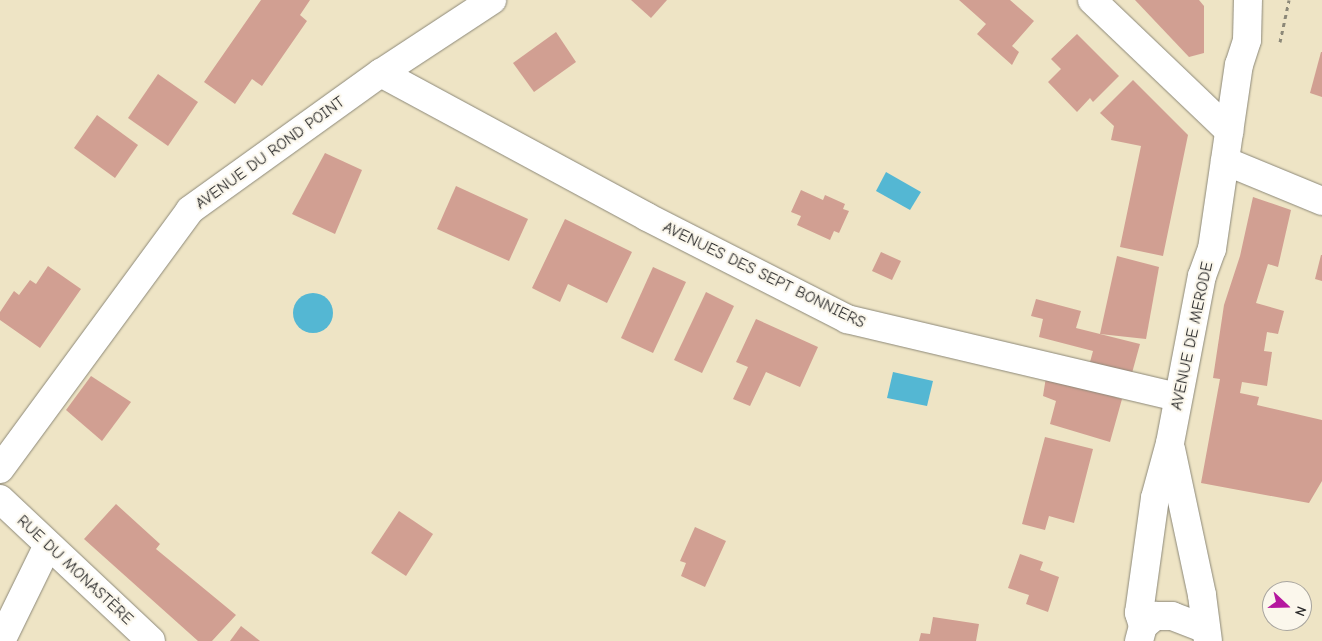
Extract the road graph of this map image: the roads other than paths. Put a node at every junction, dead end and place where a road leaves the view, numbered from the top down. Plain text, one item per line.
1 (492, 0) edge
2 (1092, 0) edge
3 (1248, 0) edge
4 (381, 73) junction
5 (1229, 131) junction
6 (1225, 161) junction
7 (1322, 201) edge
8 (1178, 397) junction
9 (1170, 443) junction
10 (0, 468) edge
11 (0, 499) edge
12 (48, 545) junction
13 (1141, 634) edge
14 (1207, 635) edge
15 (1, 641) edge
16 (151, 641) edge

1 - 4 street, AVENUE DU ROND POINT
2 - 5 street
3 - 5 street, AVENUE DE MERODE
4 - 8 street, AVENUES DES SEPT BONNIERS
4 - 10 street, AVENUE DU ROND POINT
5 - 6 street, AVENUE DE MERODE
6 - 7 street
6 - 8 street, AVENUE DE MERODE
8 - 9 street, AVENUE DE MERODE
9 - 13 street, AVENUE DE MERODE
9 - 14 street
11 - 12 street, RUE DU MONASTÈRE
12 - 15 street
12 - 16 street, RUE DU MONASTÈRE
13 - 14 street

